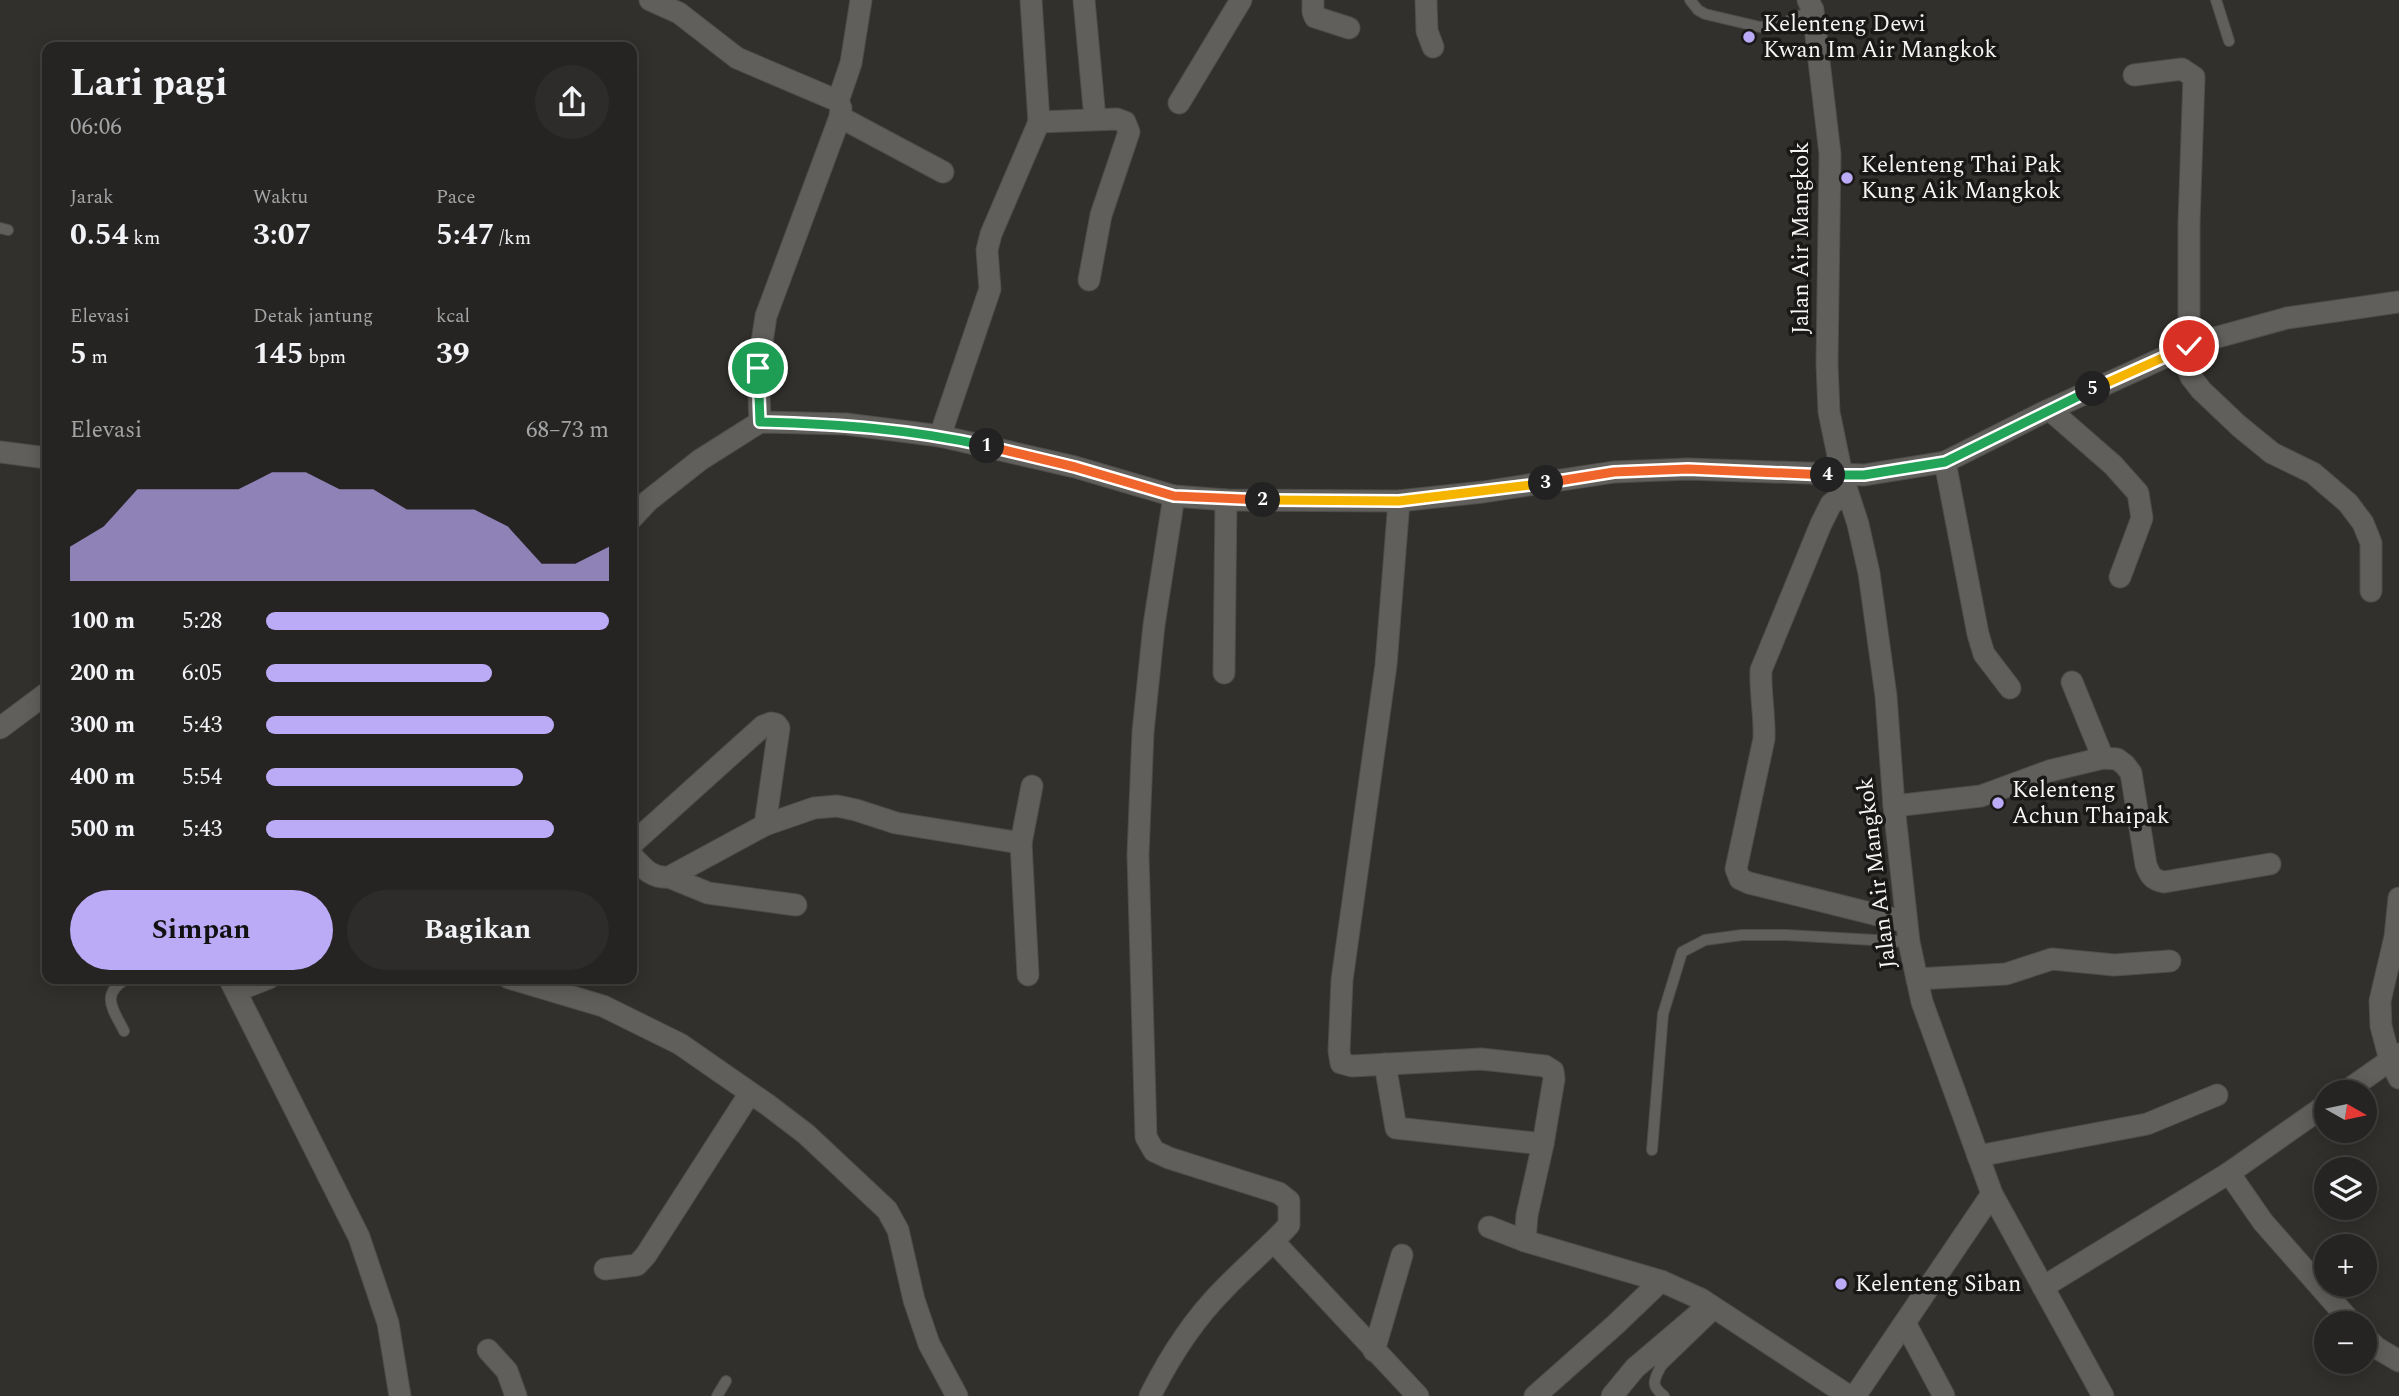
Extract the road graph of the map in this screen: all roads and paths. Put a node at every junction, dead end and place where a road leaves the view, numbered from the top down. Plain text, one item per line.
1 (650, 0) edge
2 (861, 0) edge
3 (1031, 0) edge
4 (1084, 0) edge
5 (1241, 0) edge
6 (1313, 0) edge
7 (1426, 0) edge
8 (1690, 0) edge
9 (2216, 0) edge
10 (1811, 5) edge
11 (1349, 28) dead end
12 (2230, 41) dead end
13 (1433, 47) dead end
14 (2134, 75) dead end
15 (1179, 103) dead end
16 (839, 109) junction
17 (1095, 120) junction
18 (1039, 122) junction
19 (943, 172) dead end
20 (1089, 280) dead end
21 (2399, 302) edge
22 (2185, 348) junction
23 (2050, 410) junction
24 (760, 422) junction
25 (940, 436) junction
26 (0, 452) edge
27 (42, 457) edge
28 (1945, 462) junction
29 (1845, 484) junction
30 (1174, 496) junction
31 (1226, 500) junction
32 (1399, 501) junction
33 (637, 513) edge
34 (2120, 577) dead end
35 (2371, 591) dead end
36 (1224, 673) dead end
37 (2072, 681) dead end
38 (2010, 688) dead end
39 (42, 697) edge
40 (0, 728) edge
41 (2103, 758) junction
42 (1032, 786) dead end
43 (1894, 806) junction
44 (765, 825) junction
45 (637, 839) edge
46 (1021, 843) junction
47 (637, 861) edge
48 (2270, 864) dead end
49 (668, 877) junction
50 (2399, 898) edge
51 (796, 905) dead end
52 (1907, 932) junction
53 (2170, 961) dead end
54 (1028, 975) dead end
55 (1917, 979) junction
56 (120, 984) edge
57 (232, 984) edge
58 (529, 984) edge
59 (124, 1031) dead end
60 (1385, 1064) junction
61 (2396, 1064) edge
62 (2367, 1080) edge
63 (750, 1093) junction
64 (2217, 1095) dead end
65 (2314, 1113) edge
66 (1543, 1144) junction
67 (1652, 1150) dead end
68 (1978, 1156) junction
69 (2229, 1173) junction
70 (1992, 1194) junction
71 (1489, 1227) dead end
72 (1525, 1241) junction
73 (1274, 1242) junction
74 (1402, 1255) dead end
75 (605, 1269) dead end
76 (1661, 1281) junction
77 (2043, 1287) junction
78 (1714, 1307) junction
79 (2341, 1311) edge
80 (1905, 1323) junction
81 (2377, 1348) edge
82 (488, 1350) dead end
83 (1374, 1351) junction
84 (1656, 1360) junction
85 (2399, 1361) edge
86 (726, 1381) dead end
87 (400, 1396) edge
88 (516, 1396) edge
89 (717, 1396) edge
90 (957, 1396) edge
91 (1150, 1396) edge
92 (1418, 1396) edge
93 (1535, 1396) edge
94 (1612, 1396) edge
95 (1664, 1396) edge
96 (1849, 1396) edge
97 (1855, 1396) edge
98 (1944, 1396) edge
99 (2103, 1396) edge

1 - 16 street
2 - 16 street
3 - 18 street
4 - 17 street
5 - 15 street
6 - 11 street
7 - 13 street
8 - 10 lane
9 - 12 lane
10 - 29 street, Jalan Air Mangkok
14 - 22 street
16 - 19 street
16 - 24 street
17 - 18 street
17 - 20 street
18 - 25 street
21 - 22 street
22 - 23 street
22 - 35 street
23 - 28 street
23 - 34 street
24 - 25 street
24 - 33 street
25 - 30 street
26 - 27 street
28 - 29 street
28 - 38 street
29 - 32 street
29 - 43 street, Jalan Air Mangkok
29 - 52 street
30 - 31 street
30 - 73 street
31 - 32 street
31 - 36 street
32 - 60 street
37 - 41 street
39 - 40 street
41 - 43 street
41 - 48 street
42 - 46 street
43 - 52 street, Jalan Air Mangkok
44 - 45 street
44 - 46 street
44 - 49 street
46 - 54 street
47 - 49 street
49 - 51 street
50 - 61 street
52 - 55 street, Jalan Air Mangkok
52 - 67 lane
53 - 55 street
55 - 68 street, Jalan Air Mangkok
56 - 59 lane
57 - 87 street
58 - 63 street
60 - 66 street
60 - 66 street
61 - 62 street
63 - 75 street
63 - 90 street
64 - 68 street
65 - 69 street
66 - 72 street
68 - 70 street, Jalan Air Mangkok
69 - 77 street
69 - 79 street
70 - 77 street, Jalan Air Mangkok
70 - 80 street
71 - 72 street
72 - 76 street
73 - 83 street
73 - 91 street
74 - 83 street
76 - 78 street
76 - 93 street
77 - 99 street, Jalan Air Mangkok
78 - 84 street
78 - 96 street
80 - 97 street
80 - 98 street
81 - 85 street
82 - 88 street
83 - 92 street
84 - 94 street
84 - 95 lane
86 - 89 lane

